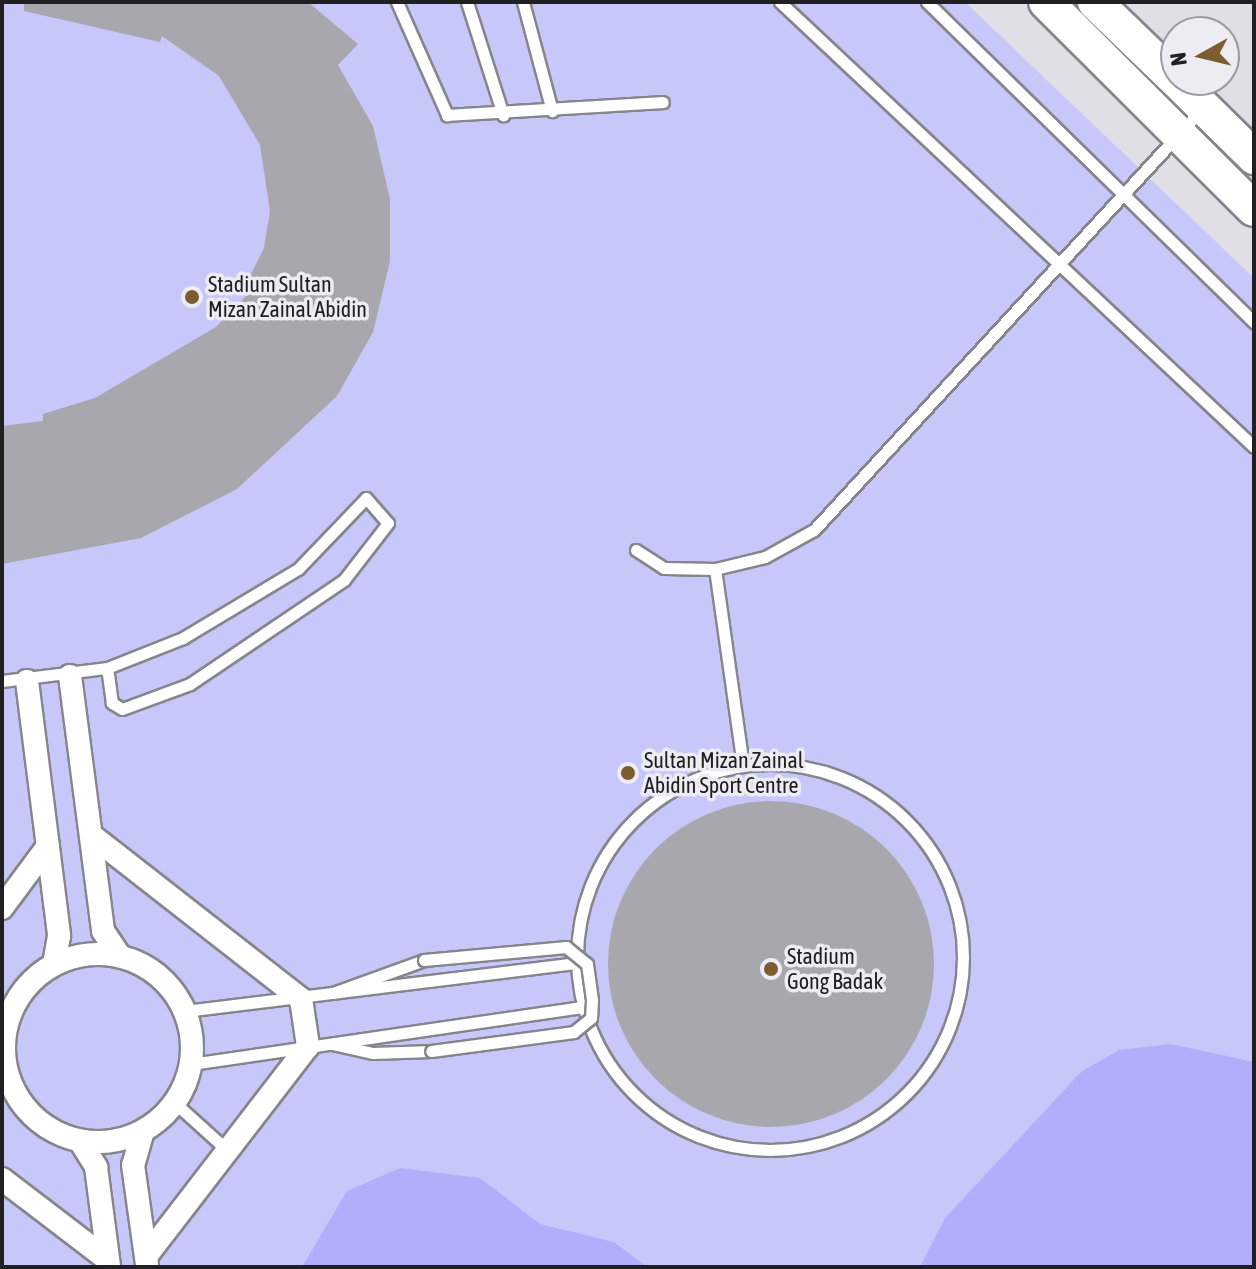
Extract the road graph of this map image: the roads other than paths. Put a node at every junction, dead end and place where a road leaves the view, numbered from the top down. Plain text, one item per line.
1 (397, 2) edge
2 (467, 2) edge
3 (523, 2) edge
4 (780, 2) edge
5 (927, 2) edge
6 (1046, 2) edge
7 (1095, 2) edge
8 (1160, 65) edge
9 (1193, 96) edge
10 (663, 102) dead end
11 (1204, 107) junction
12 (552, 111) junction
13 (503, 115) junction
14 (1178, 132) junction
15 (1254, 157) edge
16 (1124, 193) junction
17 (1254, 209) edge
18 (1059, 267) junction
19 (1254, 322) edge
20 (1254, 447) edge
21 (636, 550) dead end
22 (715, 569) junction
23 (107, 668) junction
24 (70, 676) junction
25 (2, 681) edge
26 (27, 681) junction
27 (743, 765) junction
28 (91, 835) junction
29 (48, 846) junction
30 (2, 908) edge
31 (120, 956) junction
32 (577, 963) junction
33 (54, 964) junction
34 (325, 997) junction
35 (301, 999) junction
36 (584, 1007) junction
37 (185, 1011) junction
38 (318, 1044) junction
39 (4, 1062) edge
40 (191, 1064) junction
41 (175, 1103) junction
42 (143, 1131) junction
43 (80, 1141) junction
44 (227, 1150) junction
45 (2, 1179) edge
46 (147, 1261) edge
47 (109, 1264) edge

1 - 13 lane
2 - 13 lane
3 - 12 lane
4 - 18 lane
5 - 16 lane
6 - 14 main road
7 - 8 main road
9 - 11 main road
10 - 12 lane
11 - 14 lane
11 - 15 main road
12 - 13 lane
14 - 16 lane
14 - 17 main road
16 - 18 lane
16 - 19 lane
18 - 20 lane
18 - 22 lane
21 - 22 lane
22 - 27 lane
23 - 23 lane
23 - 24 lane
24 - 26 lane
24 - 28 street
25 - 26 lane
26 - 29 street
27 - 32 lane
27 - 36 lane
28 - 31 street
28 - 35 street
29 - 30 street
29 - 33 street
31 - 33 street
31 - 37 street
32 - 34 lane
32 - 36 lane
33 - 39 street
34 - 35 lane
34 - 38 lane, bridge
35 - 37 lane
35 - 38 street
36 - 38 lane
37 - 40 street
38 - 40 lane
38 - 44 street
39 - 43 street
40 - 41 street
41 - 42 street
41 - 44 lane
42 - 43 street
42 - 46 street
43 - 47 street
44 - 46 street
45 - 47 street

